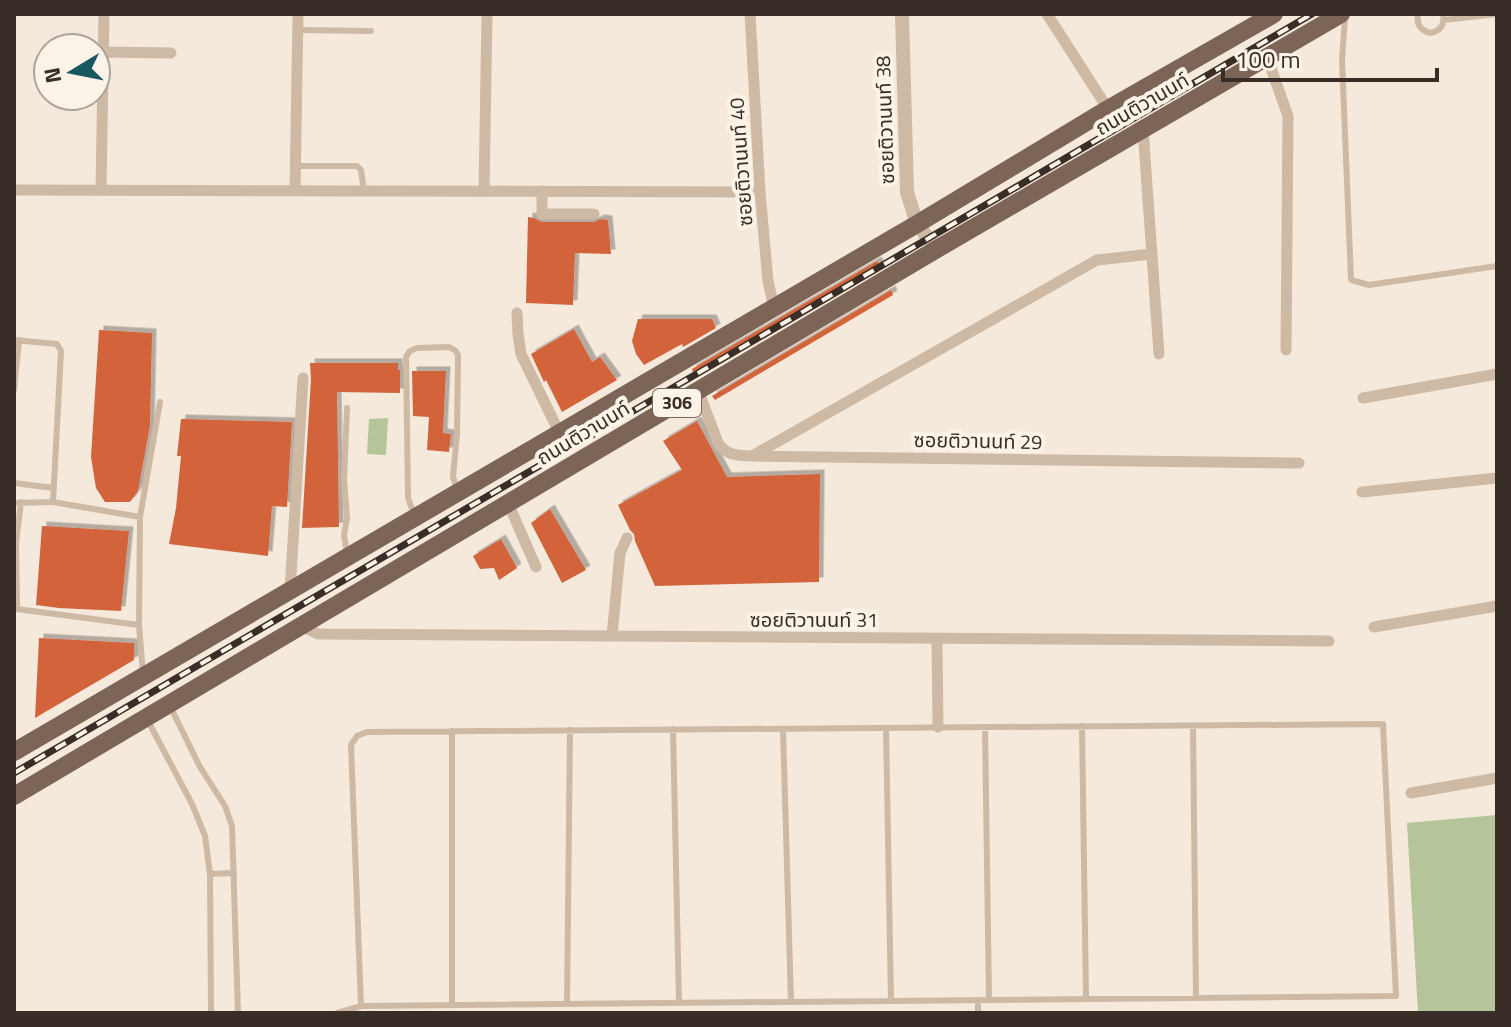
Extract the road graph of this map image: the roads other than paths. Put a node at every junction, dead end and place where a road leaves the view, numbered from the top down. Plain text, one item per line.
1 (298, 14) edge
2 (487, 14) edge
3 (750, 14) edge
4 (902, 14) edge
5 (1274, 14) edge
6 (1343, 14) edge
7 (1418, 14) edge
8 (1497, 14) edge
9 (1050, 15) edge
10 (1443, 17) edge
11 (298, 30) junction
12 (371, 31) dead end
13 (112, 52) edge
14 (171, 53) dead end
15 (1267, 57) junction
16 (1108, 109) junction
17 (102, 112) edge
18 (1143, 129) junction
19 (296, 166) junction
20 (14, 190) edge
21 (101, 190) junction
22 (295, 191) junction
23 (364, 191) junction
24 (484, 191) junction
25 (542, 191) junction
26 (760, 192) junction
27 (594, 214) dead end
28 (917, 224) junction
29 (937, 249) junction
30 (1152, 254) junction
31 (1497, 266) edge
32 (774, 308) junction
33 (517, 313) dead end
34 (16, 340) edge
35 (1286, 350) dead end
36 (1159, 354) dead end
37 (1497, 374) edge
38 (303, 378) dead end
39 (14, 390) edge
40 (698, 390) junction
41 (1363, 398) dead end
42 (160, 402) dead end
43 (347, 408) dead end
44 (559, 432) junction
45 (752, 456) junction
46 (1299, 463) dead end
47 (1497, 478) edge
48 (14, 483) edge
49 (54, 488) junction
50 (458, 492) junction
51 (1362, 492) dead end
52 (17, 502) edge
53 (53, 502) junction
54 (508, 503) junction
55 (140, 517) junction
56 (415, 517) junction
57 (627, 538) dead end
58 (347, 557) junction
59 (536, 567) dead end
60 (290, 591) junction
61 (1497, 606) edge
62 (15, 609) edge
63 (139, 625) junction
64 (301, 626) junction
65 (1374, 627) dead end
66 (612, 636) junction
67 (937, 639) junction
68 (1329, 641) dead end
69 (143, 676) junction
70 (169, 703) junction
71 (146, 717) junction
72 (1082, 726) junction
73 (1193, 726) junction
74 (938, 727) junction
75 (985, 727) junction
76 (886, 728) junction
77 (673, 729) junction
78 (783, 729) junction
79 (570, 730) junction
80 (452, 731) junction
81 (14, 752) edge
82 (1497, 778) edge
83 (1411, 793) dead end
84 (14, 796) edge
85 (234, 873) junction
86 (210, 874) junction
87 (1196, 998) junction
88 (1086, 999) junction
89 (978, 1000) junction
90 (989, 1000) junction
91 (891, 1001) junction
92 (795, 1002) junction
93 (679, 1003) junction
94 (567, 1004) junction
95 (452, 1005) junction
96 (361, 1006) junction
97 (211, 1013) edge
98 (238, 1013) edge
99 (337, 1013) edge
100 (799, 1013) edge
101 (978, 1013) edge

1 - 11 street
2 - 24 street
3 - 26 street, ซอยติวานนท์ 40
4 - 28 street, ซอยติวานนท์ 38
5 - 16 main road, ถนนติวานนท์ / 306
6 - 15 main road, ถนนติวานนท์ / 306
6 - 31 lane
7 - 10 lane
8 - 10 lane
9 - 16 street
11 - 12 lane
11 - 19 street
13 - 14 street
15 - 18 main road, ถนนติวานนท์ / 306
15 - 35 street
16 - 28 main road, ถนนติวานนท์ / 306
17 - 21 street
18 - 29 main road, ถนนติวานนท์ / 306
18 - 30 street
19 - 22 street
19 - 23 lane
20 - 21 street
21 - 22 street
22 - 23 street
23 - 24 street
24 - 25 street
25 - 26 street
25 - 27 street
26 - 32 street, ซอยติวานนท์ 40
28 - 29 street
28 - 32 main road, ถนนติวานนท์ / 306
29 - 40 main road, ถนนติวานนท์ / 306
30 - 36 street
30 - 45 street
32 - 44 main road, ถนนติวานนท์ / 306
33 - 44 street
34 - 39 lane
34 - 49 lane
37 - 41 street
38 - 60 street
40 - 45 street, ซอยติวานนท์ 29
40 - 54 main road, ถนนติวานนท์ / 306
42 - 55 lane
43 - 58 lane
44 - 50 main road, ถนนติวานนท์ / 306
45 - 46 street, ซอยติวานนท์ 29
47 - 51 street
48 - 49 lane
49 - 53 lane
50 - 56 main road, ถนนติวานนท์ / 306
50 - 56 lane
52 - 53 lane
52 - 62 lane
53 - 55 lane
54 - 59 street
54 - 64 main road, ถนนติวานนท์ / 306
55 - 63 lane
56 - 58 main road, ถนนติวานนท์ / 306
57 - 66 street
58 - 60 main road, ถนนติวานนท์ / 306
60 - 69 main road, ถนนติวานนท์ / 306
61 - 65 street
62 - 63 lane
63 - 69 lane
64 - 66 street, ซอยติวานนท์ 31
64 - 70 main road, ถนนติวานนท์ / 306
66 - 67 street, ซอยติวานนท์ 31
67 - 68 street, ซอยติวานนท์ 31
67 - 74 street
69 - 81 main road, ถนนติวานนท์ / 306
70 - 71 main road, ถนนติวานนท์ / 306
70 - 85 lane
71 - 84 main road, ถนนติวานนท์ / 306
71 - 86 lane
72 - 73 lane
72 - 75 lane
72 - 88 lane
73 - 87 lane
73 - 87 lane
74 - 75 lane
74 - 76 lane
75 - 90 lane
76 - 78 lane
76 - 91 lane
77 - 78 lane
77 - 79 lane
77 - 93 lane
78 - 92 lane
79 - 80 lane
79 - 94 lane
80 - 95 lane
80 - 96 lane
82 - 83 street
85 - 86 lane
85 - 98 lane
86 - 97 lane
87 - 88 lane
88 - 90 lane
89 - 90 lane
89 - 91 lane
89 - 101 lane
91 - 92 lane
92 - 93 lane
92 - 100 lane
93 - 94 lane
94 - 95 lane
95 - 96 lane
96 - 99 lane

